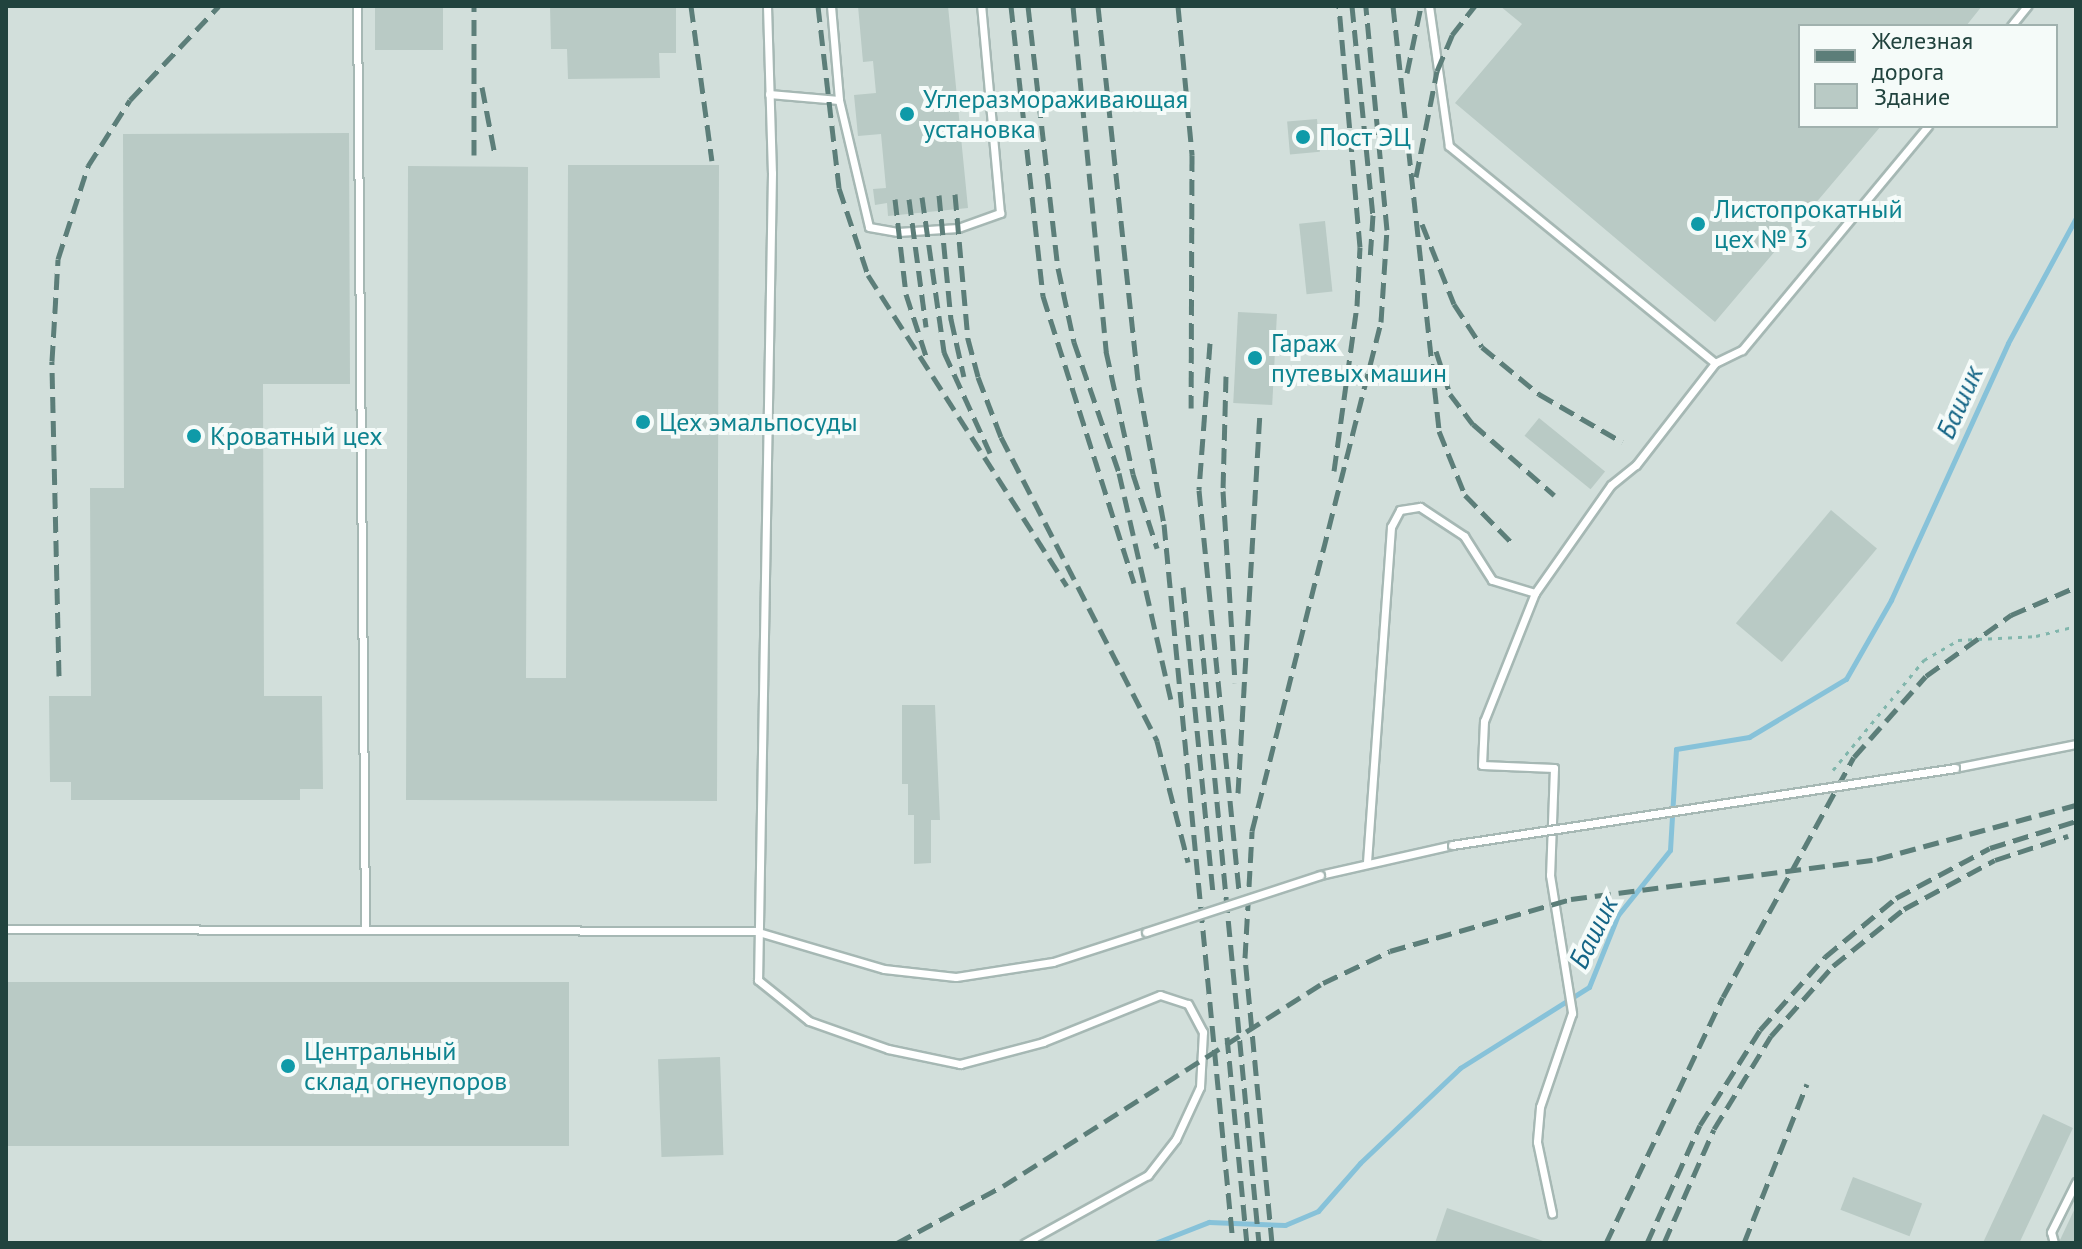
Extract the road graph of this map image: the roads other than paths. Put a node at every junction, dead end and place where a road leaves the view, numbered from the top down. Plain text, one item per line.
1 (357, 6) edge
2 (767, 6) edge
3 (831, 6) edge
4 (981, 6) edge
5 (1429, 6) edge
6 (2027, 6) edge
7 (2013, 24) edge
8 (769, 94) junction
9 (839, 100) junction
10 (1926, 128) edge
11 (1715, 363) junction
12 (1535, 593) junction
13 (2076, 744) edge
14 (1367, 862) junction
15 (6, 929) edge
16 (365, 929) junction
17 (755, 931) junction
18 (2076, 1182) edge
19 (1552, 1213) dead end
20 (1025, 1243) edge
21 (2054, 1243) edge

1 - 16 lane
2 - 8 lane
3 - 9 lane
4 - 9 lane
5 - 11 lane
6 - 7 lane
8 - 9 lane
8 - 17 lane
10 - 11 lane
11 - 12 lane
12 - 14 lane
12 - 19 lane
13 - 14 lane, bridge
14 - 17 lane, bridge
15 - 16 lane
16 - 17 lane
17 - 20 lane
18 - 21 lane

